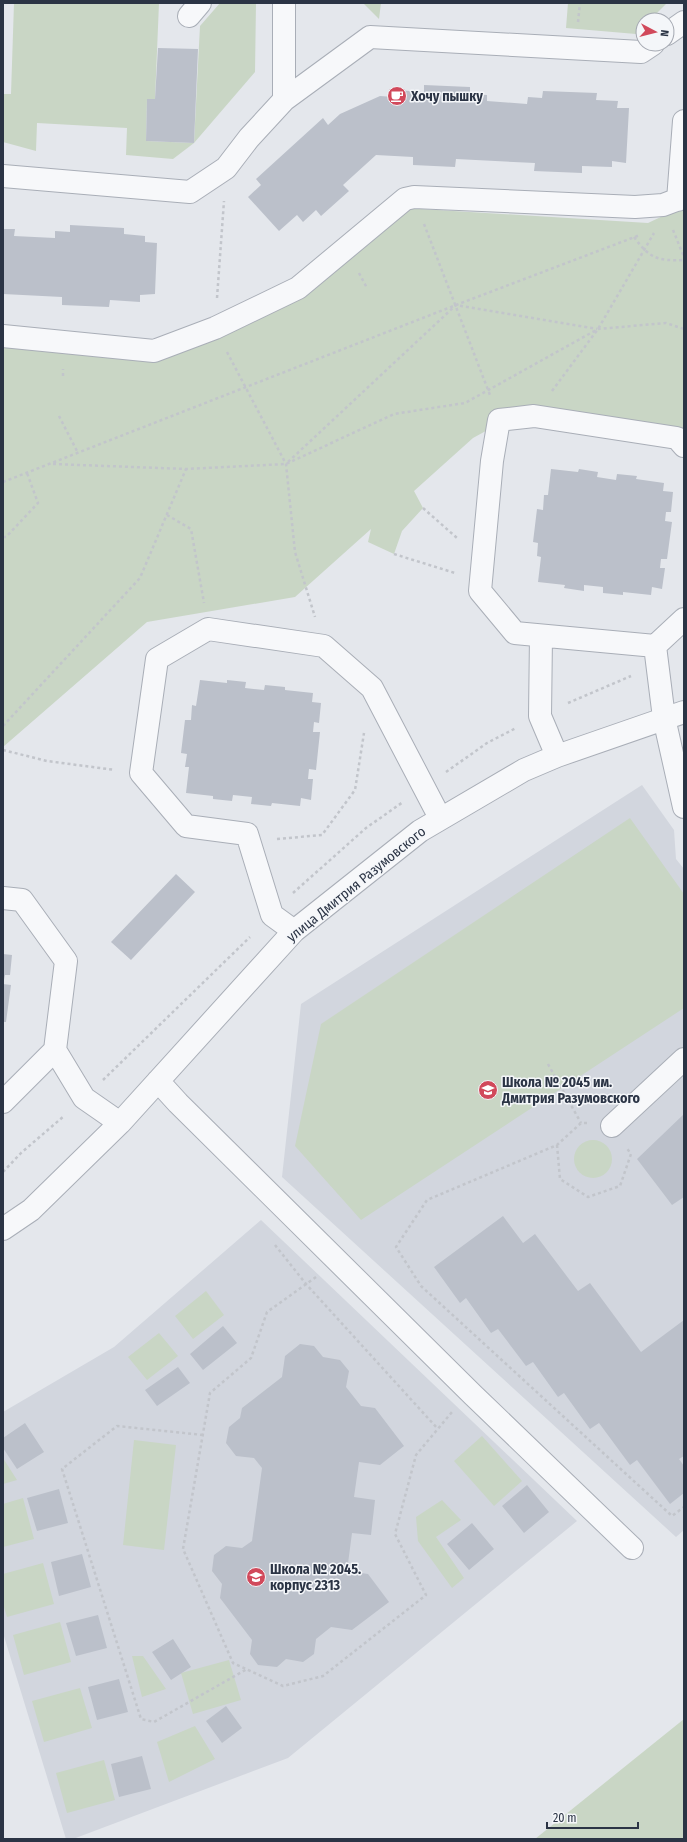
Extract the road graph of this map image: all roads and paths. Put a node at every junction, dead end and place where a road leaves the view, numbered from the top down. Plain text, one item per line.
1 (284, 3) edge
2 (684, 22) edge
3 (675, 28) edge
4 (635, 52) edge
5 (284, 100) junction
6 (684, 121) edge
7 (226, 168) junction
8 (3, 176) edge
9 (414, 197) junction
10 (681, 199) edge
11 (651, 231) dead end
12 (646, 233) dead end
13 (634, 237) junction
14 (644, 251) junction
15 (684, 260) edge
16 (456, 305) junction
17 (215, 328) junction
18 (598, 329) junction
19 (684, 329) edge
20 (3, 336) edge
21 (246, 387) junction
22 (488, 389) junction
23 (59, 416) dead end
24 (534, 416) junction
25 (499, 420) junction
26 (684, 446) edge
27 (78, 453) junction
28 (51, 464) junction
29 (286, 464) junction
30 (186, 469) junction
31 (27, 473) junction
32 (3, 482) edge
33 (423, 508) dead end
34 (167, 515) junction
35 (3, 537) edge
36 (485, 542) junction
37 (394, 554) dead end
38 (482, 572) junction
39 (684, 619) edge
40 (208, 629) junction
41 (541, 636) junction
42 (324, 646) junction
43 (655, 646) junction
44 (372, 688) junction
45 (674, 715) edge
46 (3, 726) edge
47 (3, 750) edge
48 (557, 756) junction
49 (141, 773) junction
50 (684, 807) edge
51 (440, 818) junction
52 (248, 842) junction
53 (3, 898) edge
54 (294, 930) junction
55 (55, 1050) junction
56 (684, 1059) edge
57 (548, 1064) dead end
58 (158, 1081) junction
59 (3, 1102) edge
60 (120, 1123) junction
61 (581, 1123) junction
62 (612, 1126) junction
63 (557, 1145) junction
64 (3, 1229) edge
65 (275, 1245) dead end
66 (338, 1262) junction
67 (306, 1284) junction
68 (473, 1395) junction
69 (438, 1428) junction
70 (203, 1435) junction
71 (684, 1507) edge
72 (632, 1548) dead end
73 (246, 1669) junction

1 - 5 street
2 - 3 street
4 - 5 street
5 - 7 street
6 - 10 street
7 - 8 street
7 - 17 path
9 - 10 street
9 - 16 path
9 - 17 street
11 - 14 path
12 - 13 path
13 - 14 path
13 - 16 path
14 - 15 path
14 - 18 path
16 - 18 path
16 - 21 path
16 - 22 path
16 - 29 path
17 - 20 street
17 - 21 path
18 - 19 path
18 - 22 path
18 - 24 path
21 - 27 path
21 - 29 path
22 - 25 path
22 - 29 path
23 - 27 path
24 - 25 street
24 - 26 street
25 - 36 street
27 - 28 path
28 - 30 path
28 - 31 path
29 - 30 path
29 - 42 path
30 - 34 path
31 - 32 path
31 - 35 path
33 - 36 path
34 - 40 path
34 - 46 path
36 - 38 street
37 - 38 path
38 - 41 street
39 - 43 street
40 - 42 street
40 - 49 street
41 - 43 street
41 - 48 street
42 - 44 street
43 - 45 street
44 - 51 street
44 - 52 path
45 - 48 street, улица Дмитрия Разумовского
45 - 50 street
47 - 49 path
48 - 51 street, улица Дмитрия Разумовского
49 - 52 street
51 - 54 street, улица Дмитрия Разумовского
52 - 54 street
53 - 55 street
54 - 58 street, улица Дмитрия Разумовского
55 - 59 street
55 - 60 street
56 - 62 street
57 - 61 path
58 - 60 street, улица Дмитрия Разумовского
58 - 66 street
60 - 64 street, улица Дмитрия Разумовского
61 - 62 path
61 - 63 path
62 - 63 path
63 - 71 path
65 - 67 path
66 - 67 path
66 - 68 street
67 - 69 path
67 - 70 path
68 - 69 path
68 - 72 street
69 - 73 path
70 - 73 path
70 - 73 path

